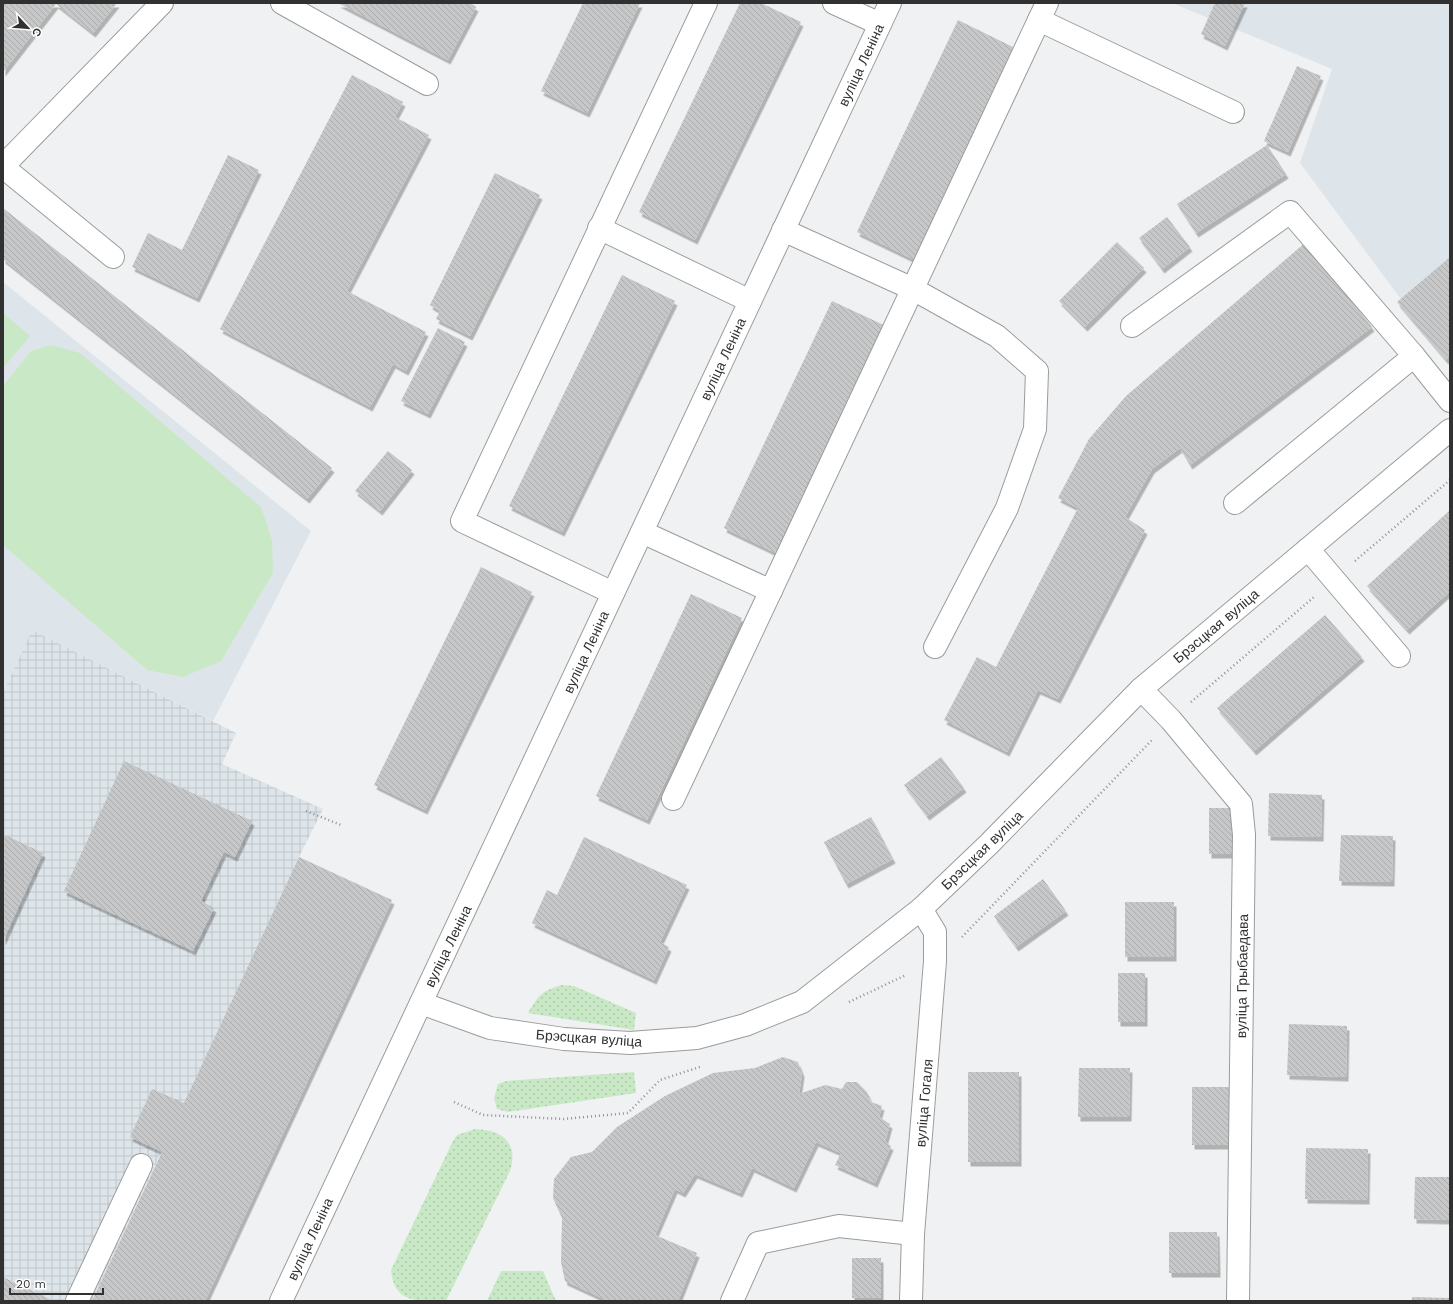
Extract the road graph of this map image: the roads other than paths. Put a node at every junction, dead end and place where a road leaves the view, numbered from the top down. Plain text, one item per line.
1 (162, 3) edge
2 (282, 3) edge
3 (706, 3) edge
4 (834, 3) edge
5 (890, 3) edge
6 (1043, 12) edge
7 (880, 24) junction
8 (427, 84) dead end
9 (1233, 112) dead end
10 (3, 167) edge
11 (599, 228) junction
12 (783, 230) junction
13 (113, 256) dead end
14 (913, 289) junction
15 (750, 301) junction
16 (1132, 326) dead end
17 (1414, 356) junction
18 (1450, 401) edge
19 (1450, 430) edge
20 (1235, 503) dead end
21 (642, 532) junction
22 (1308, 549) junction
23 (771, 591) junction
24 (613, 593) junction
25 (935, 647) dead end
26 (1399, 656) dead end
27 (1141, 689) junction
28 (673, 799) dead end
29 (921, 909) junction
30 (421, 1003) junction
31 (141, 1166) dead end
32 (913, 1234) junction
33 (77, 1301) edge
34 (281, 1301) edge
35 (732, 1301) edge
36 (911, 1301) edge
37 (1238, 1301) edge

1 - 10 main road
2 - 8 main road
3 - 11 main road
4 - 7 main road
5 - 7 main road, вуліца Леніна
6 - 9 main road
6 - 14 main road
7 - 12 main road, вуліца Леніна
10 - 13 main road
11 - 15 main road
11 - 24 main road
12 - 14 main road
12 - 15 main road, вуліца Леніна
14 - 23 main road
14 - 25 main road
15 - 21 main road, вуліца Леніна
16 - 17 main road
17 - 18 main road
17 - 20 main road
19 - 22 main road, Брэсцкая вуліца
21 - 23 main road
21 - 24 main road, вуліца Леніна
22 - 26 main road
22 - 27 main road, Брэсцкая вуліца
23 - 28 main road
24 - 30 main road, вуліца Леніна
27 - 29 main road, Брэсцкая вуліца
27 - 37 main road, вуліца Грыбаедава
29 - 30 main road, Брэсцкая вуліца
29 - 32 main road, вуліца Гогаля
30 - 34 main road, вуліца Леніна
31 - 33 main road
32 - 35 main road
32 - 36 main road, вуліца Гогаля

